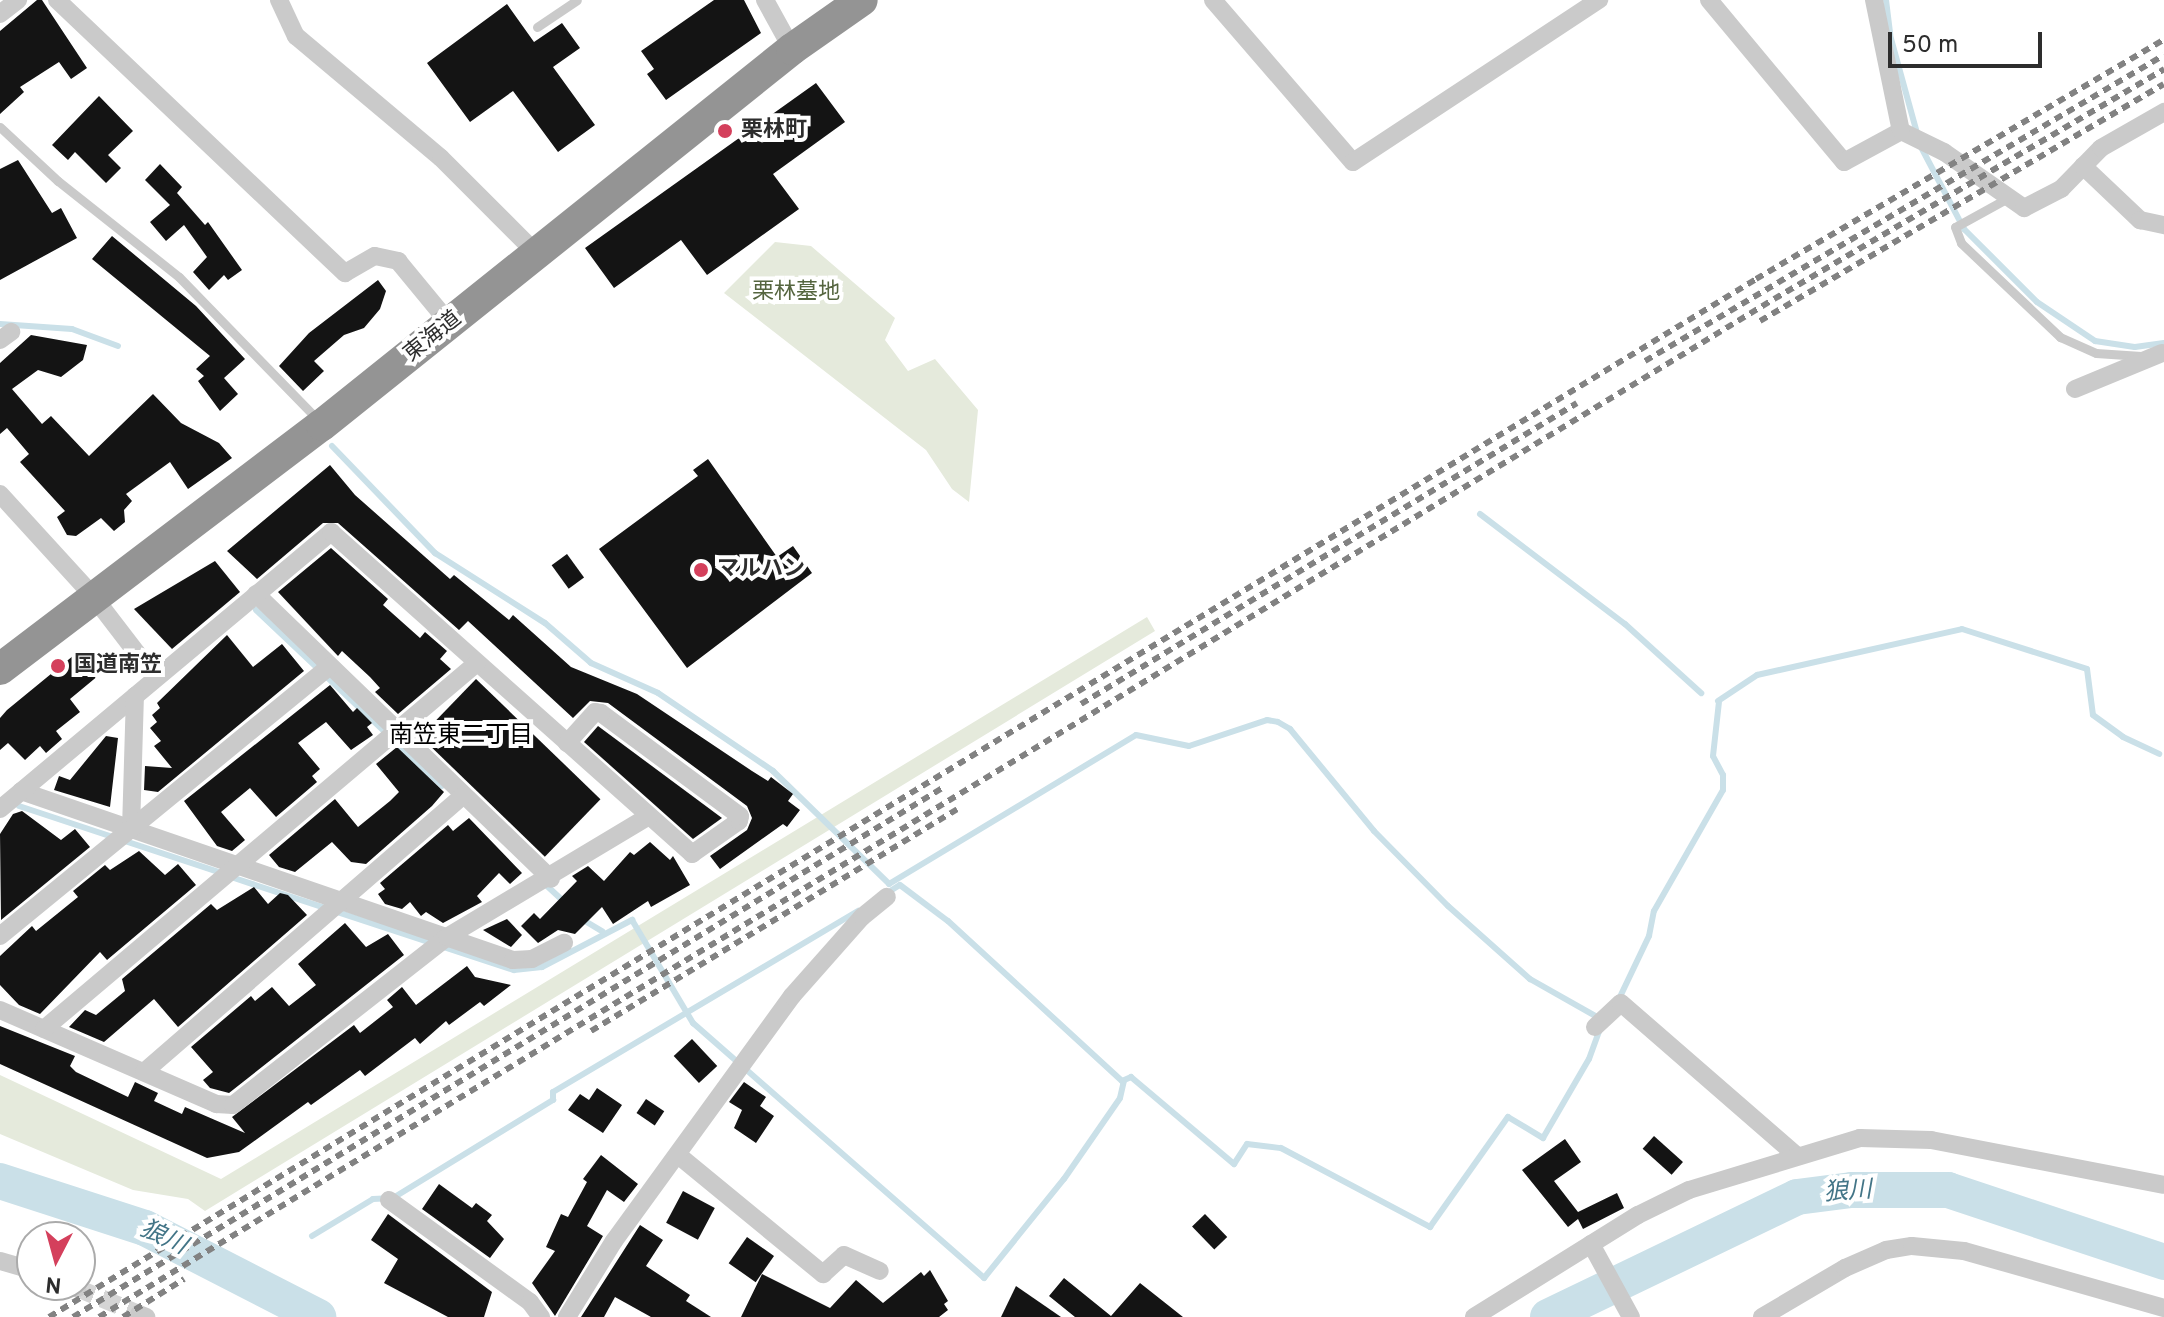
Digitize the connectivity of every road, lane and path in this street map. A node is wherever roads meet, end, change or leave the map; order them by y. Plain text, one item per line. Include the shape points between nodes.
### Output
1 (18, 0) edge
2 (57, 0) edge
3 (279, 0) edge
4 (577, 0) edge
5 (765, 0) edge
6 (862, 0) edge
7 (1599, 0) edge
8 (1709, 0) edge
9 (1874, 0) edge
10 (1223, 3) edge
11 (0, 14) edge
12 (537, 27) dead end
13 (792, 49) junction
14 (2164, 112) edge
15 (0, 127) edge
16 (1911, 135) junction
17 (2083, 166) junction
18 (2006, 199) junction
19 (2164, 225) edge
20 (536, 253) junction
21 (450, 324) junction
22 (0, 333) edge
23 (0, 340) edge
24 (2163, 353) edge
25 (2075, 389) dead end
26 (322, 425) junction
27 (0, 494) edge
28 (256, 594) junction
29 (93, 596) junction
30 (477, 663) junction
31 (330, 666) junction
32 (0, 669) edge
33 (156, 678) junction
34 (135, 696) junction
35 (397, 731) junction
36 (567, 743) junction
37 (21, 791) junction
38 (464, 795) junction
39 (0, 809) edge
40 (649, 816) junction
41 (131, 829) junction
42 (236, 865) junction
43 (551, 879) junction
44 (887, 897) dead end
45 (342, 901) junction
46 (0, 936) edge
47 (447, 937) junction
48 (564, 943) dead end
49 (0, 1010) edge
50 (1595, 1027) dead end
51 (44, 1029) junction
52 (144, 1072) junction
53 (678, 1155) junction
54 (1797, 1156) junction
55 (2164, 1185) edge
56 (389, 1200) dead end
57 (1591, 1244) junction
58 (880, 1271) dead end
59 (2164, 1308) edge
60 (541, 1317) edge
61 (567, 1317) edge
62 (1474, 1317) edge
63 (1631, 1317) edge
64 (1762, 1317) edge

1 - 11 street
2 - 21 street via 345,273 375,256 398,261
3 - 20 street via 296,36 441,158
4 - 12 lane
5 - 13 street
6 - 13 highway, 東海道
7 - 10 street via 1353,162
8 - 16 street via 1844,162
9 - 16 street
13 - 20 highway, 東海道
14 - 17 street via 2101,148
15 - 26 lane via 58,181 179,277
16 - 18 street
17 - 18 street via 2038,205 2024,208
17 - 19 street via 2140,220
18 - 24 lane via 1955,227 1961,243 2060,337 2096,353
20 - 21 highway, 東海道
21 - 26 highway, 東海道
22 - 23 street via 11,332
24 - 25 street
26 - 29 highway, 東海道
27 - 29 street
28 - 30 street via 331,532
28 - 31 street
28 - 33 street
29 - 32 highway, 東海道
29 - 33 street
30 - 35 street
30 - 36 street
31 - 35 street
31 - 41 street
33 - 34 street
34 - 37 street
34 - 41 street
35 - 38 street
35 - 42 street
36 - 40 street
36 - 40 street via 595,712 601,713 740,816 692,854
37 - 39 street
37 - 41 street
38 - 43 street
38 - 45 street
40 - 43 street
41 - 42 street
41 - 46 street
42 - 45 street
42 - 51 street
43 - 47 street
44 - 53 street via 862,917 792,996
45 - 47 street
45 - 52 street
47 - 48 street via 523,961
47 - 52 street via 233,1105 216,1104
49 - 51 street
50 - 54 street via 1621,1003
51 - 52 street
53 - 58 street via 823,1274 844,1255
53 - 61 street via 614,1241
54 - 55 street via 1893,1135 2019,1153
54 - 57 street via 1689,1190
56 - 60 street via 530,1302
57 - 62 street
57 - 63 street
59 - 64 street via 1964,1251 1912,1246 1845,1268

